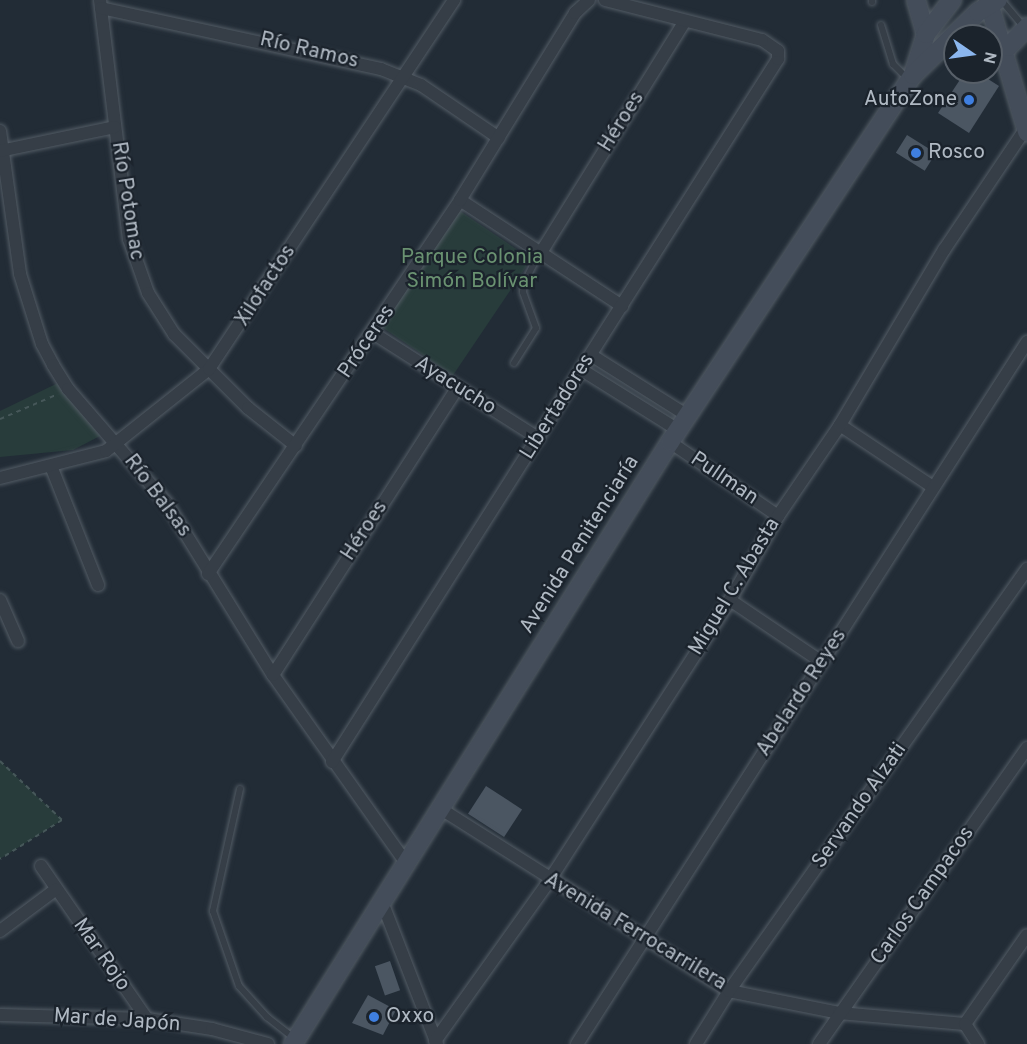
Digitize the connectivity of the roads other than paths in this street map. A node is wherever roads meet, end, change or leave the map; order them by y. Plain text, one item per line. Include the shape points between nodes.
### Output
1 (454, 0) edge
2 (589, 0) edge
3 (605, 0) edge
4 (916, 0) edge
5 (952, 0) edge
6 (994, 1) edge
7 (100, 4) edge
8 (576, 6) edge
9 (685, 21) junction
10 (970, 24) edge
11 (995, 24) edge
12 (881, 25) dead end
13 (1027, 28) edge
14 (926, 34) junction
15 (1003, 46) edge
16 (943, 49) edge
17 (1003, 67) edge
18 (404, 76) junction
19 (911, 78) junction
20 (115, 127) junction
21 (1027, 130) edge
22 (0, 131) edge
23 (499, 138) junction
24 (1, 151) edge
25 (460, 200) junction
26 (540, 254) junction
27 (622, 306) junction
28 (373, 333) junction
29 (1027, 342) edge
30 (591, 355) junction
31 (514, 363) dead end
32 (209, 369) junction
33 (582, 370) junction
34 (457, 388) junction
35 (840, 425) junction
36 (679, 430) junction
37 (538, 438) junction
38 (119, 444) junction
39 (296, 446) junction
40 (51, 466) junction
41 (0, 478) edge
42 (933, 487) junction
43 (778, 516) junction
44 (1027, 569) edge
45 (208, 574) junction
46 (98, 585) dead end
47 (0, 600) edge
48 (730, 600) junction
49 (18, 641) dead end
50 (822, 662) junction
51 (273, 675) junction
52 (1027, 748) edge
53 (332, 762) junction
54 (240, 789) dead end
55 (441, 809) junction
56 (407, 864) junction
57 (41, 866) dead end
58 (549, 881) junction
59 (55, 890) junction
60 (382, 902) junction
61 (0, 931) edge
62 (1027, 935) edge
63 (645, 939) junction
64 (729, 991) junction
65 (839, 1013) junction
66 (0, 1015) edge
67 (147, 1019) junction
68 (965, 1024) junction
69 (295, 1042) edge
70 (436, 1042) edge
71 (268, 1044) edge
72 (577, 1044) edge
73 (696, 1044) edge
74 (819, 1044) edge
75 (978, 1044) edge

1 - 18 street, Xilofactos
2 - 8 street, Próceres
3 - 9 street
4 - 14 street
5 - 14 street, Avenida Penitenciaría
6 - 10 street, Avenida Penitenciaría
6 - 11 street
6 - 13 lane
7 - 18 street, Río Ramos
7 - 20 street, Río Potomac
8 - 23 street, Próceres
9 - 26 street, Héroes
9 - 27 street, Libertadores via 762,40 778,51 774,68
12 - 19 lane via 893,64
13 - 15 street via 1013,44
14 - 19 street, Avenida Penitenciaría
16 - 19 street, Avenida Penitenciaría
17 - 21 street
18 - 23 street, Río Ramos
18 - 32 street, Xilofactos
19 - 36 street, Avenida Penitenciaría
20 - 24 street
20 - 32 street, Río Potomac via 129,239 136,264 148,293 174,334
21 - 35 street, Miguel C. Abasta via 944,250
22 - 24 street, Río Balsas
23 - 25 street, Próceres
24 - 38 street, Río Balsas via 20,274 42,344 68,389
25 - 26 street
25 - 28 street, Próceres
26 - 27 street
26 - 31 lane via 523,292 536,328
27 - 30 street, Libertadores
28 - 34 street, Ayacucho
28 - 39 street, Próceres
29 - 42 street, Abelardo Reyes
30 - 33 street, Libertadores
30 - 36 street
32 - 38 street, Xilofactos
32 - 39 street, Río Potomac via 248,408
33 - 36 street
33 - 37 street, Libertadores
34 - 37 street, Ayacucho
34 - 51 street, Héroes
35 - 42 street
35 - 43 street, Miguel C. Abasta
36 - 43 street, Pullman
36 - 55 street, Avenida Penitenciaría
37 - 53 street, Libertadores
38 - 40 street, Xilofactos via 85,459
38 - 45 street, Río Balsas via 185,528
39 - 45 street, Próceres
40 - 41 street, Xilofactos
40 - 46 street
42 - 50 street, Abelardo Reyes
43 - 48 street, Miguel C. Abasta
44 - 64 street, Servando Alzati
45 - 51 street, Río Balsas
47 - 49 street
48 - 50 street
48 - 58 street, Miguel C. Abasta
50 - 63 street, Abelardo Reyes
51 - 53 street, Río Balsas
52 - 65 street, Carlos Campacos
53 - 56 street, Río Balsas
54 - 69 lane via 213,911 239,986
55 - 56 street, Avenida Penitenciaría
55 - 58 street, Avenida Ferrocarrilera
56 - 60 street, Avenida Penitenciaría
57 - 59 street, Mar Rojo
58 - 63 street, Avenida Ferrocarrilera
58 - 70 street, Miguel C. Abasta
59 - 61 street
59 - 67 street, Mar Rojo
60 - 69 street, Avenida Penitenciaría
60 - 70 street
62 - 68 street
63 - 64 street, Avenida Ferrocarrilera
63 - 72 street, Abelardo Reyes
64 - 65 street, Avenida Ferrocarrilera
64 - 73 street, Servando Alzati
65 - 68 street, Avenida Ferrocarrilera
65 - 74 street, Carlos Campacos
66 - 67 street, Mar de Japón
67 - 71 street, Mar de Japón via 212,1029
68 - 75 street

